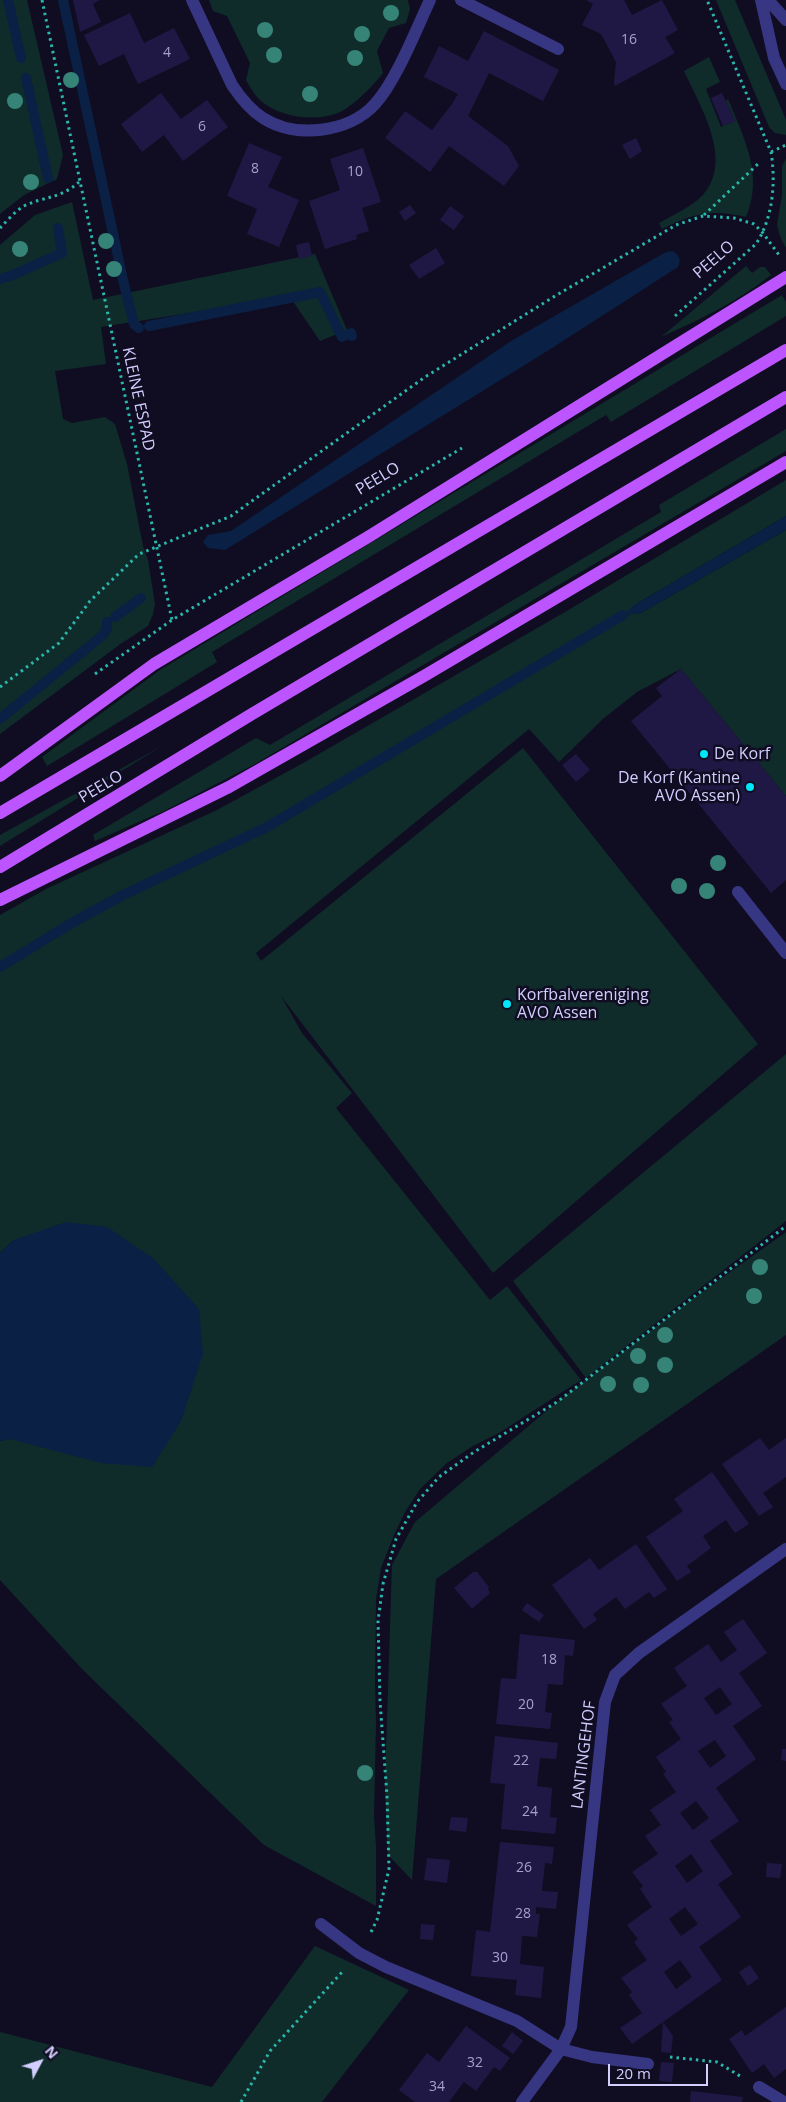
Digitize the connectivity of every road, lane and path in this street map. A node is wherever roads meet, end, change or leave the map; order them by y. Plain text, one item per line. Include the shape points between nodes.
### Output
1 (42, 0) edge
2 (192, 0) edge
3 (430, 0) edge
4 (461, 0) edge
5 (707, 0) edge
6 (761, 0) edge
7 (768, 0) edge
8 (786, 20) edge
9 (558, 49) dead end
10 (786, 84) edge
11 (786, 145) edge
12 (771, 152) junction
13 (759, 163) dead end
14 (80, 182) junction
15 (703, 216) junction
16 (0, 228) edge
17 (764, 233) junction
18 (784, 262) dead end
19 (786, 277) edge
20 (674, 317) dead end
21 (786, 350) edge
22 (786, 397) edge
23 (468, 444) dead end
24 (786, 462) edge
25 (156, 545) junction
26 (172, 620) junction
27 (91, 677) dead end
28 (0, 688) edge
29 (0, 776) edge
30 (0, 813) edge
31 (0, 867) edge
32 (738, 892) dead end
33 (0, 900) edge
34 (786, 953) edge
35 (786, 1226) edge
36 (786, 1549) edge
37 (320, 1924) dead end
38 (359, 1953) junction
39 (561, 2048) junction
40 (648, 2064) joint
41 (759, 2087) joint
42 (241, 2102) edge
43 (522, 2102) edge
44 (784, 2102) edge

1 - 14 path, KLEINE ESPAD
2 - 3 street via 232,85 246,104 263,118 296,130 327,129 343,124 375,105
4 - 9 street
5 - 12 path
6 - 10 street via 774,58
7 - 8 street
11 - 12 path
12 - 17 path via 773,190
13 - 15 path
14 - 16 path via 59,196 22,207
14 - 25 path, KLEINE ESPAD
15 - 17 path via 734,218 754,224
15 - 25 path via 676,225 425,377 231,516
17 - 18 path
17 - 20 path, PEELO via 751,250
19 - 29 main road via 368,537 154,664
21 - 30 main road, PEELO
22 - 31 main road, PEELO
23 - 26 path, PEELO
24 - 33 main road via 245,778
25 - 26 path, KLEINE ESPAD
25 - 28 path via 139,554 90,601 59,643
26 - 27 path, PEELO
32 - 34 street
35 - 38 path via 557,1402 439,1477 418,1502 396,1539 383,1584 378,1620 389,1869 377,1920
36 - 39 street, LANTINGEHOF via 639,1653 615,1675 605,1702 575,2007 571,2027
37 - 38 street
38 - 39 street via 517,2021
38 - 42 path via 270,2051
39 - 40 street via 592,2057
39 - 43 street, LANTINGEHOF
40 - 41 path via 657,2056 717,2062
41 - 44 street

